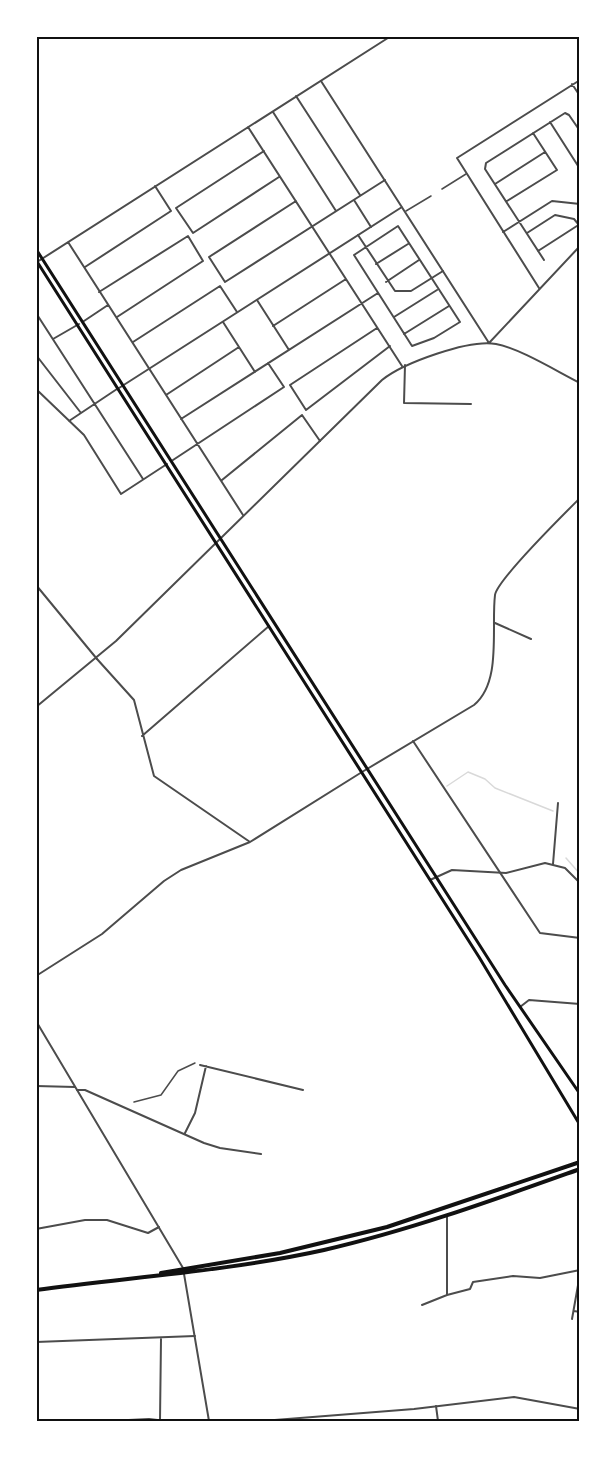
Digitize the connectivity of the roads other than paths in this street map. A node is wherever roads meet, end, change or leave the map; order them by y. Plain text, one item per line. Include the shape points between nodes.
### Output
1 (391, 36) edge
2 (580, 80) edge
3 (321, 81) junction
4 (572, 84) junction
5 (296, 96) junction
6 (580, 96) edge
7 (273, 111) junction
8 (550, 122) junction
9 (248, 127) junction
10 (580, 131) edge
11 (533, 133) junction
12 (264, 151) junction
13 (545, 152) junction
14 (580, 169) edge
15 (466, 174) junction
16 (280, 176) junction
17 (385, 180) junction
18 (495, 184) junction
19 (155, 186) junction
20 (442, 189) dead end
21 (360, 196) junction
22 (431, 196) dead end
23 (354, 200) junction
24 (296, 201) junction
25 (506, 202) junction
26 (580, 204) edge
27 (402, 207) junction
28 (336, 211) junction
29 (405, 212) junction
30 (519, 221) junction
31 (579, 224) edge
32 (312, 226) junction
33 (371, 227) junction
34 (503, 232) junction
35 (526, 233) junction
36 (358, 235) junction
37 (68, 242) junction
38 (408, 244) junction
39 (580, 246) edge
40 (365, 247) junction
41 (36, 249) edge
42 (538, 251) junction
43 (329, 253) junction
44 (43, 258) junction
45 (419, 260) junction
46 (544, 260) dead end
47 (36, 261) edge
48 (376, 264) junction
49 (84, 267) junction
50 (443, 271) junction
51 (346, 279) junction
52 (431, 279) junction
53 (386, 282) junction
54 (539, 288) junction
55 (437, 289) junction
56 (99, 292) junction
57 (378, 293) junction
58 (256, 300) junction
59 (362, 303) junction
60 (108, 305) junction
61 (448, 306) junction
62 (237, 312) junction
63 (36, 313) edge
64 (394, 317) junction
65 (116, 318) junction
66 (84, 321) junction
67 (223, 322) junction
68 (78, 324) junction
69 (273, 326) junction
70 (377, 328) junction
71 (404, 334) junction
72 (53, 339) junction
73 (132, 343) junction
74 (489, 343) junction
75 (390, 346) junction
76 (239, 347) junction
77 (289, 350) junction
78 (36, 355) edge
79 (268, 363) junction
80 (404, 365) junction
81 (149, 369) junction
82 (255, 372) junction
83 (580, 383) edge
84 (124, 385) junction
85 (118, 388) junction
86 (36, 389) edge
87 (166, 395) junction
88 (94, 404) junction
89 (471, 404) dead end
90 (81, 413) junction
91 (181, 419) junction
92 (69, 420) junction
93 (320, 441) junction
94 (198, 444) junction
95 (173, 460) junction
96 (167, 464) junction
97 (143, 479) junction
98 (221, 480) junction
99 (580, 498) edge
100 (244, 516) junction
101 (221, 537) junction
102 (216, 543) junction
103 (36, 585) edge
104 (495, 623) junction
105 (269, 626) junction
106 (531, 639) dead end
107 (97, 659) junction
108 (36, 707) edge
109 (142, 736) junction
110 (413, 741) junction
111 (368, 769) junction
112 (362, 772) junction
113 (558, 803) dead end
114 (250, 842) junction
115 (553, 864) junction
116 (500, 873) junction
117 (436, 876) junction
118 (430, 880) junction
119 (580, 883) edge
120 (580, 938) edge
121 (36, 976) edge
122 (580, 1004) edge
123 (520, 1007) junction
124 (36, 1021) edge
125 (195, 1063) dead end
126 (201, 1065) dead end
127 (206, 1066) junction
128 (36, 1086) edge
129 (76, 1088) junction
130 (303, 1090) dead end
131 (580, 1094) edge
132 (134, 1102) dead end
133 (580, 1125) edge
134 (185, 1133) junction
135 (261, 1154) dead end
136 (580, 1162) edge
137 (580, 1169) edge
138 (447, 1215) junction
139 (159, 1227) junction
140 (36, 1229) edge
141 (183, 1268) junction
142 (580, 1272) edge
143 (185, 1274) junction
144 (154, 1275) junction
145 (36, 1290) edge
146 (447, 1295) junction
147 (422, 1305) dead end
148 (574, 1311) junction
149 (580, 1312) edge
150 (572, 1319) dead end
151 (195, 1336) junction
152 (161, 1338) junction
153 (36, 1342) edge
154 (436, 1406) junction
155 (580, 1409) edge
156 (160, 1420) edge
157 (108, 1421) edge
158 (166, 1421) edge
159 (209, 1421) edge
160 (262, 1421) edge
161 (438, 1421) edge

1 - 3 street
2 - 4 street
3 - 5 street
3 - 17 street
4 - 6 street
4 - 15 street via 457,157
5 - 7 street
5 - 21 street
7 - 9 street
7 - 28 street
8 - 10 street via 565,113
8 - 11 street
8 - 14 street
9 - 12 street
9 - 19 street
11 - 13 street
11 - 18 street via 486,164
12 - 16 street
12 - 16 street via 176,208 193,233
13 - 18 street
13 - 25 street via 557,170
15 - 20 street
15 - 34 street
16 - 24 street
17 - 21 street
17 - 27 street
18 - 25 street
19 - 37 street
19 - 49 street via 171,211
21 - 23 street
22 - 29 street
23 - 28 street
23 - 33 street
24 - 32 street
24 - 32 street via 209,257 225,282
25 - 30 street
26 - 30 street via 552,201
27 - 29 street
27 - 33 street
28 - 32 street
29 - 50 street
30 - 34 street
30 - 35 street
31 - 35 street via 555,215
31 - 42 street
32 - 43 street
33 - 36 street
34 - 54 street
35 - 42 street
36 - 40 street
36 - 43 street
37 - 44 street
37 - 49 street
38 - 40 street via 398,226
38 - 45 street
38 - 48 street
39 - 54 street
40 - 48 street
40 - 57 street via 354,255
41 - 44 main road
42 - 46 street
43 - 51 street
43 - 58 street
44 - 47 street
44 - 66 main road
45 - 52 street
45 - 53 street
47 - 68 main road
48 - 53 street
49 - 56 street
50 - 52 street
50 - 74 street
51 - 59 street
51 - 69 street
52 - 53 street via 405,293 395,291
52 - 55 street
54 - 74 street
55 - 61 street
55 - 64 street
56 - 60 street
56 - 65 street via 188,236 203,261
57 - 59 street
57 - 64 street
58 - 62 street
58 - 69 street
59 - 70 street
59 - 77 street
60 - 65 street
60 - 66 street
61 - 71 street
61 - 71 street via 460,322 412,346
62 - 67 street
62 - 73 street via 220,286
63 - 72 street
64 - 71 street
65 - 73 street
66 - 84 main road
67 - 76 street
67 - 81 street
68 - 72 street
68 - 85 main road
69 - 77 street
70 - 75 street
70 - 75 street via 290,385 306,410
72 - 88 street
73 - 81 street
74 - 80 street
74 - 83 street
75 - 80 street
76 - 82 street
76 - 87 street
77 - 79 street
78 - 90 street
79 - 82 street
79 - 94 street via 284,387
80 - 89 street via 404,403
80 - 93 street via 382,380
81 - 84 street
81 - 87 street
82 - 91 street
84 - 85 street
84 - 95 main road
85 - 88 street
85 - 96 main road
86 - 92 street
87 - 91 street
88 - 90 street
88 - 97 street
90 - 92 street
91 - 94 street
92 - 97 street via 84,435 121,494
93 - 98 street via 302,414
93 - 100 street
94 - 95 street
94 - 98 street
95 - 101 main road
96 - 97 street
96 - 102 main road
98 - 100 street
99 - 104 street via 498,587
100 - 101 street
101 - 102 street
101 - 111 main road
102 - 105 main road
102 - 107 street
103 - 107 street
104 - 106 street
104 - 110 street via 486,693 474,705
105 - 109 street
105 - 112 main road
107 - 108 street
107 - 109 street via 134,700
109 - 114 street via 154,776
110 - 111 street
110 - 116 street
111 - 112 street
111 - 117 main road
112 - 114 street
112 - 118 main road
113 - 115 street
114 - 121 street via 173,875 102,934
115 - 116 street
115 - 119 street via 565,868
116 - 117 street via 460,869
116 - 120 street via 540,933
117 - 118 street
117 - 123 main road
118 - 133 main road
122 - 123 street via 529,1000
123 - 131 main road
124 - 129 street
125 - 132 street via 178,1071 161,1095
126 - 127 street
127 - 130 street
127 - 134 street via 195,1113
128 - 129 street
129 - 134 street
129 - 139 street
134 - 135 street via 220,1148
136 - 141 highway via 376,1230 280,1253
137 - 138 highway
138 - 143 highway via 325,1250
138 - 146 street
139 - 140 street via 148,1233 112,1221 85,1220
139 - 141 street
141 - 143 street
141 - 144 highway
142 - 146 street via 473,1282 471,1288
142 - 148 street
143 - 144 highway
143 - 151 street
144 - 145 highway
146 - 147 street
148 - 149 street
148 - 150 street
151 - 152 street
151 - 159 street
152 - 153 street
152 - 156 street
154 - 155 street via 523,1397
154 - 160 street
154 - 161 street
156 - 157 street
156 - 158 street

